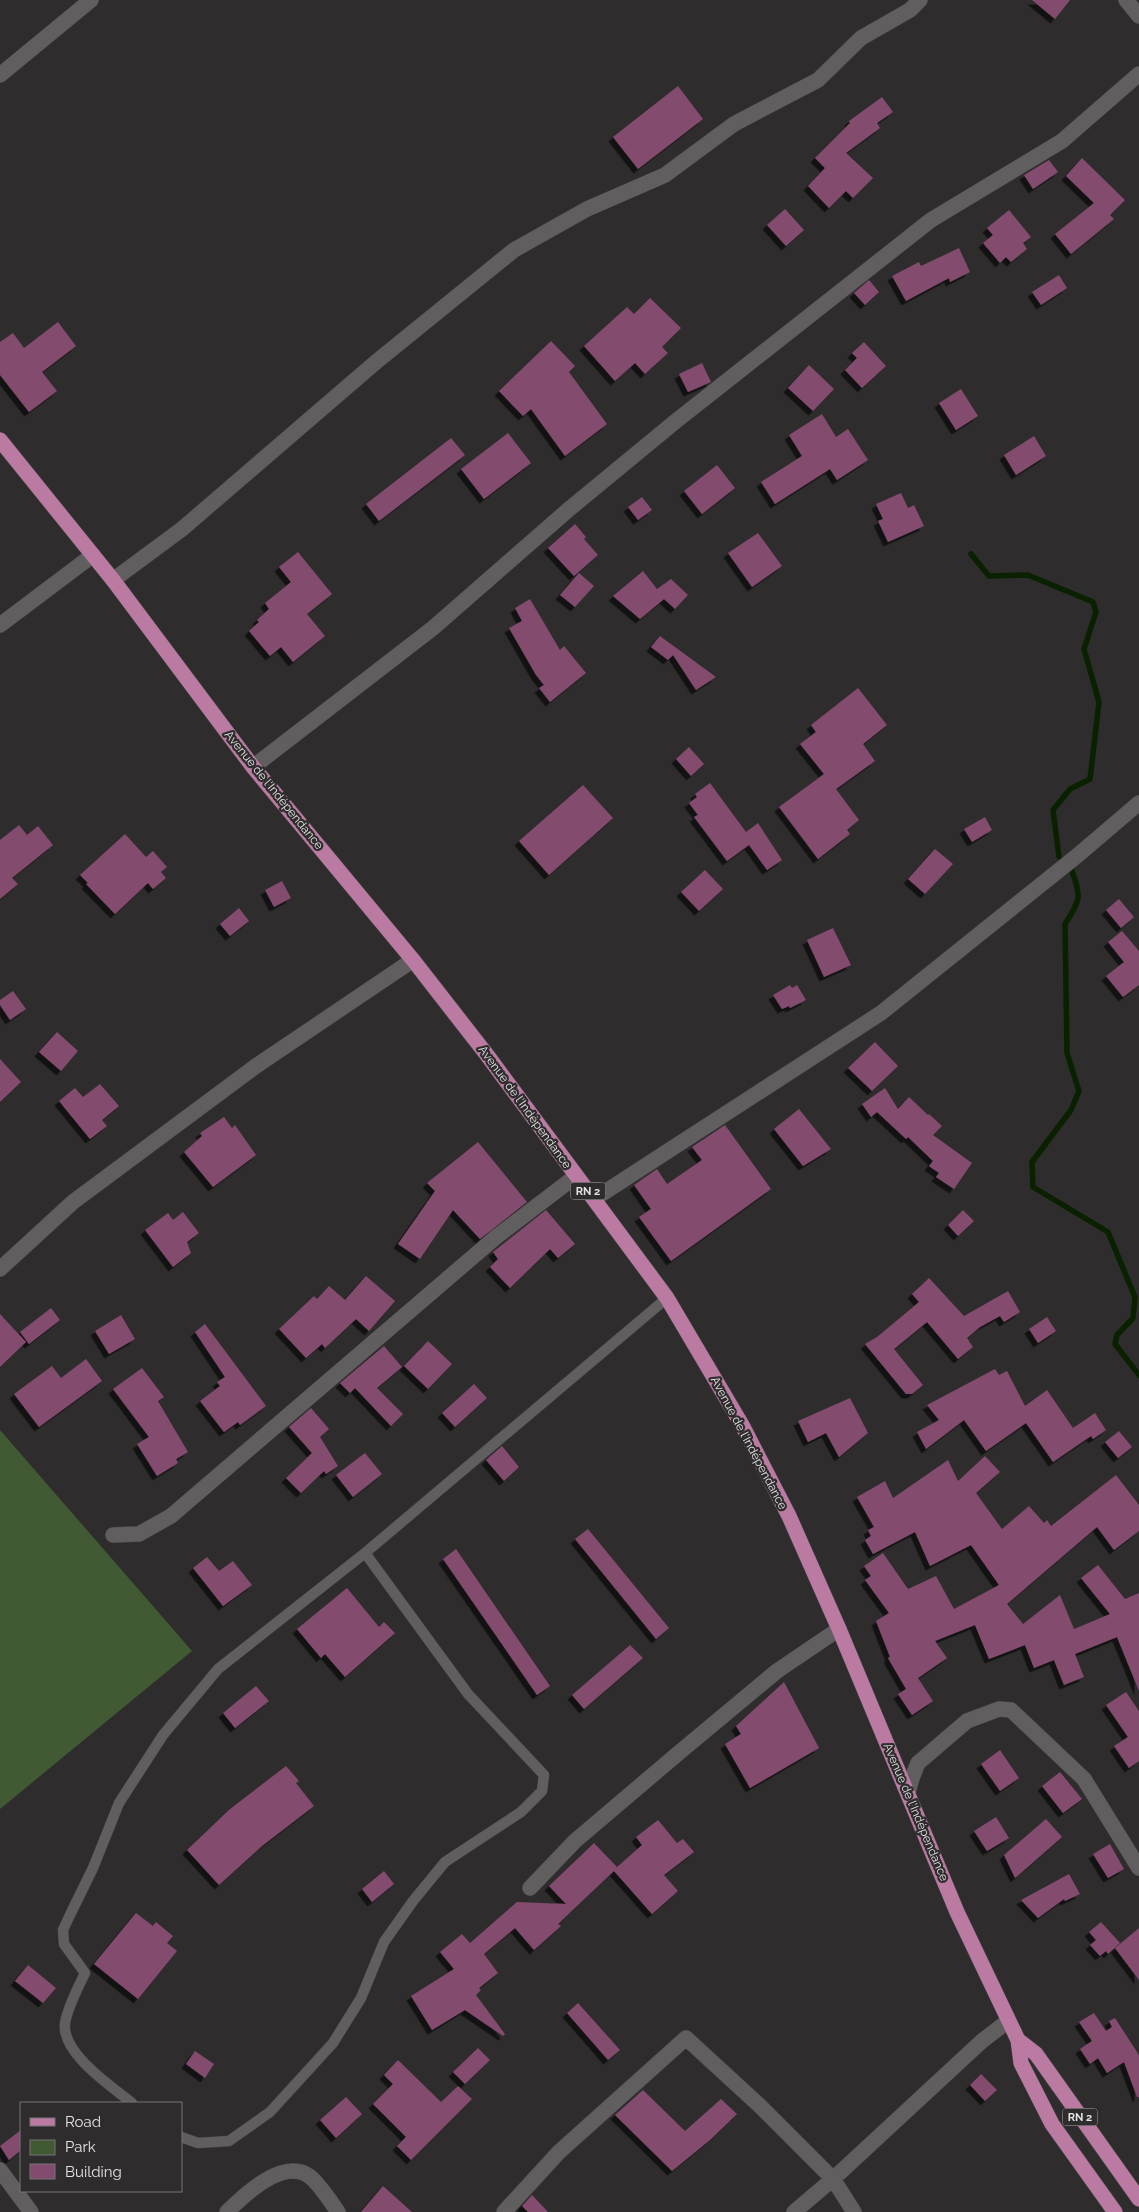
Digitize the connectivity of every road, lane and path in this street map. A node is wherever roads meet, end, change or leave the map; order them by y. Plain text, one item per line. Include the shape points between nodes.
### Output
1 (91, 0) edge
2 (920, 0) edge
3 (1126, 0) edge
4 (1139, 16) edge
5 (1139, 74) edge
6 (0, 76) edge
7 (0, 440) edge
8 (93, 555) junction
9 (113, 580) junction
10 (0, 625) edge
11 (253, 767) junction
12 (1139, 803) edge
13 (413, 960) junction
14 (576, 1176) junction
15 (594, 1199) junction
16 (0, 1270) edge
17 (667, 1298) junction
18 (113, 1535) dead end
19 (365, 1553) junction
20 (839, 1629) junction
21 (908, 1794) junction
22 (1139, 1868) edge
23 (530, 1888) dead end
24 (1008, 2020) junction
25 (1018, 2040) junction
26 (131, 2102) edge
27 (182, 2137) edge
28 (0, 2170) edge
29 (833, 2179) junction
30 (1139, 2198) edge
31 (31, 2212) edge
32 (227, 2212) edge
33 (338, 2212) edge
34 (504, 2212) edge
35 (794, 2212) edge
36 (854, 2212) edge
37 (1115, 2212) edge

1 - 6 street
2 - 9 street via 910,10 861,38 818,80 734,124 665,175 587,209 514,250 376,362 182,529
3 - 4 street
5 - 11 street via 1062,141 931,220 568,510 433,628
7 - 8 main road, Avenue de l'Indépendance / RN 2
8 - 9 main road, Avenue de l'Indépendance / RN 2
8 - 10 street
9 - 11 main road, Avenue de l'Indépendance / RN 2
11 - 13 main road, Avenue de l'Indépendance / RN 2
12 - 15 street via 881,1013
13 - 14 main road, Avenue de l'Indépendance / RN 2
13 - 16 street via 256,1066 73,1202
14 - 15 main road, Avenue de l'Indépendance / RN 2
14 - 18 street via 496,1237 171,1516 139,1534
15 - 17 main road, Avenue de l'Indépendance / RN 2
17 - 19 lane
17 - 20 main road, Avenue de l'Indépendance / RN 2 via 742,1425 789,1516
19 - 26 lane via 218,1670 163,1734 119,1803 69,1917 64,1930 64,1944 85,1973 65,2025 68,2043 86,2064
19 - 27 lane via 468,1694 544,1775 542,1792 521,1812 445,1862 384,1942 361,1998 333,2043 270,2112 229,2141 198,2143
20 - 21 main road, Avenue de l'Indépendance / RN 2
20 - 23 street via 777,1671 689,1744 575,1841
21 - 22 street via 918,1763 968,1721 999,1709 1011,1710 1084,1779
21 - 24 main road, Avenue de l'Indépendance / RN 2 via 957,1912
24 - 25 main road, Avenue de l'Indépendance / RN 2
24 - 29 street
25 - 30 main road, Avenue de l'Indépendance / RN 2 via 1036,2054
25 - 37 main road, Avenue de l'Indépendance / RN 2 via 1021,2063 1052,2124
28 - 31 street
29 - 34 street via 686,2038 558,2152
29 - 35 street
29 - 36 street
32 - 33 street via 258,2184 290,2170 309,2175

